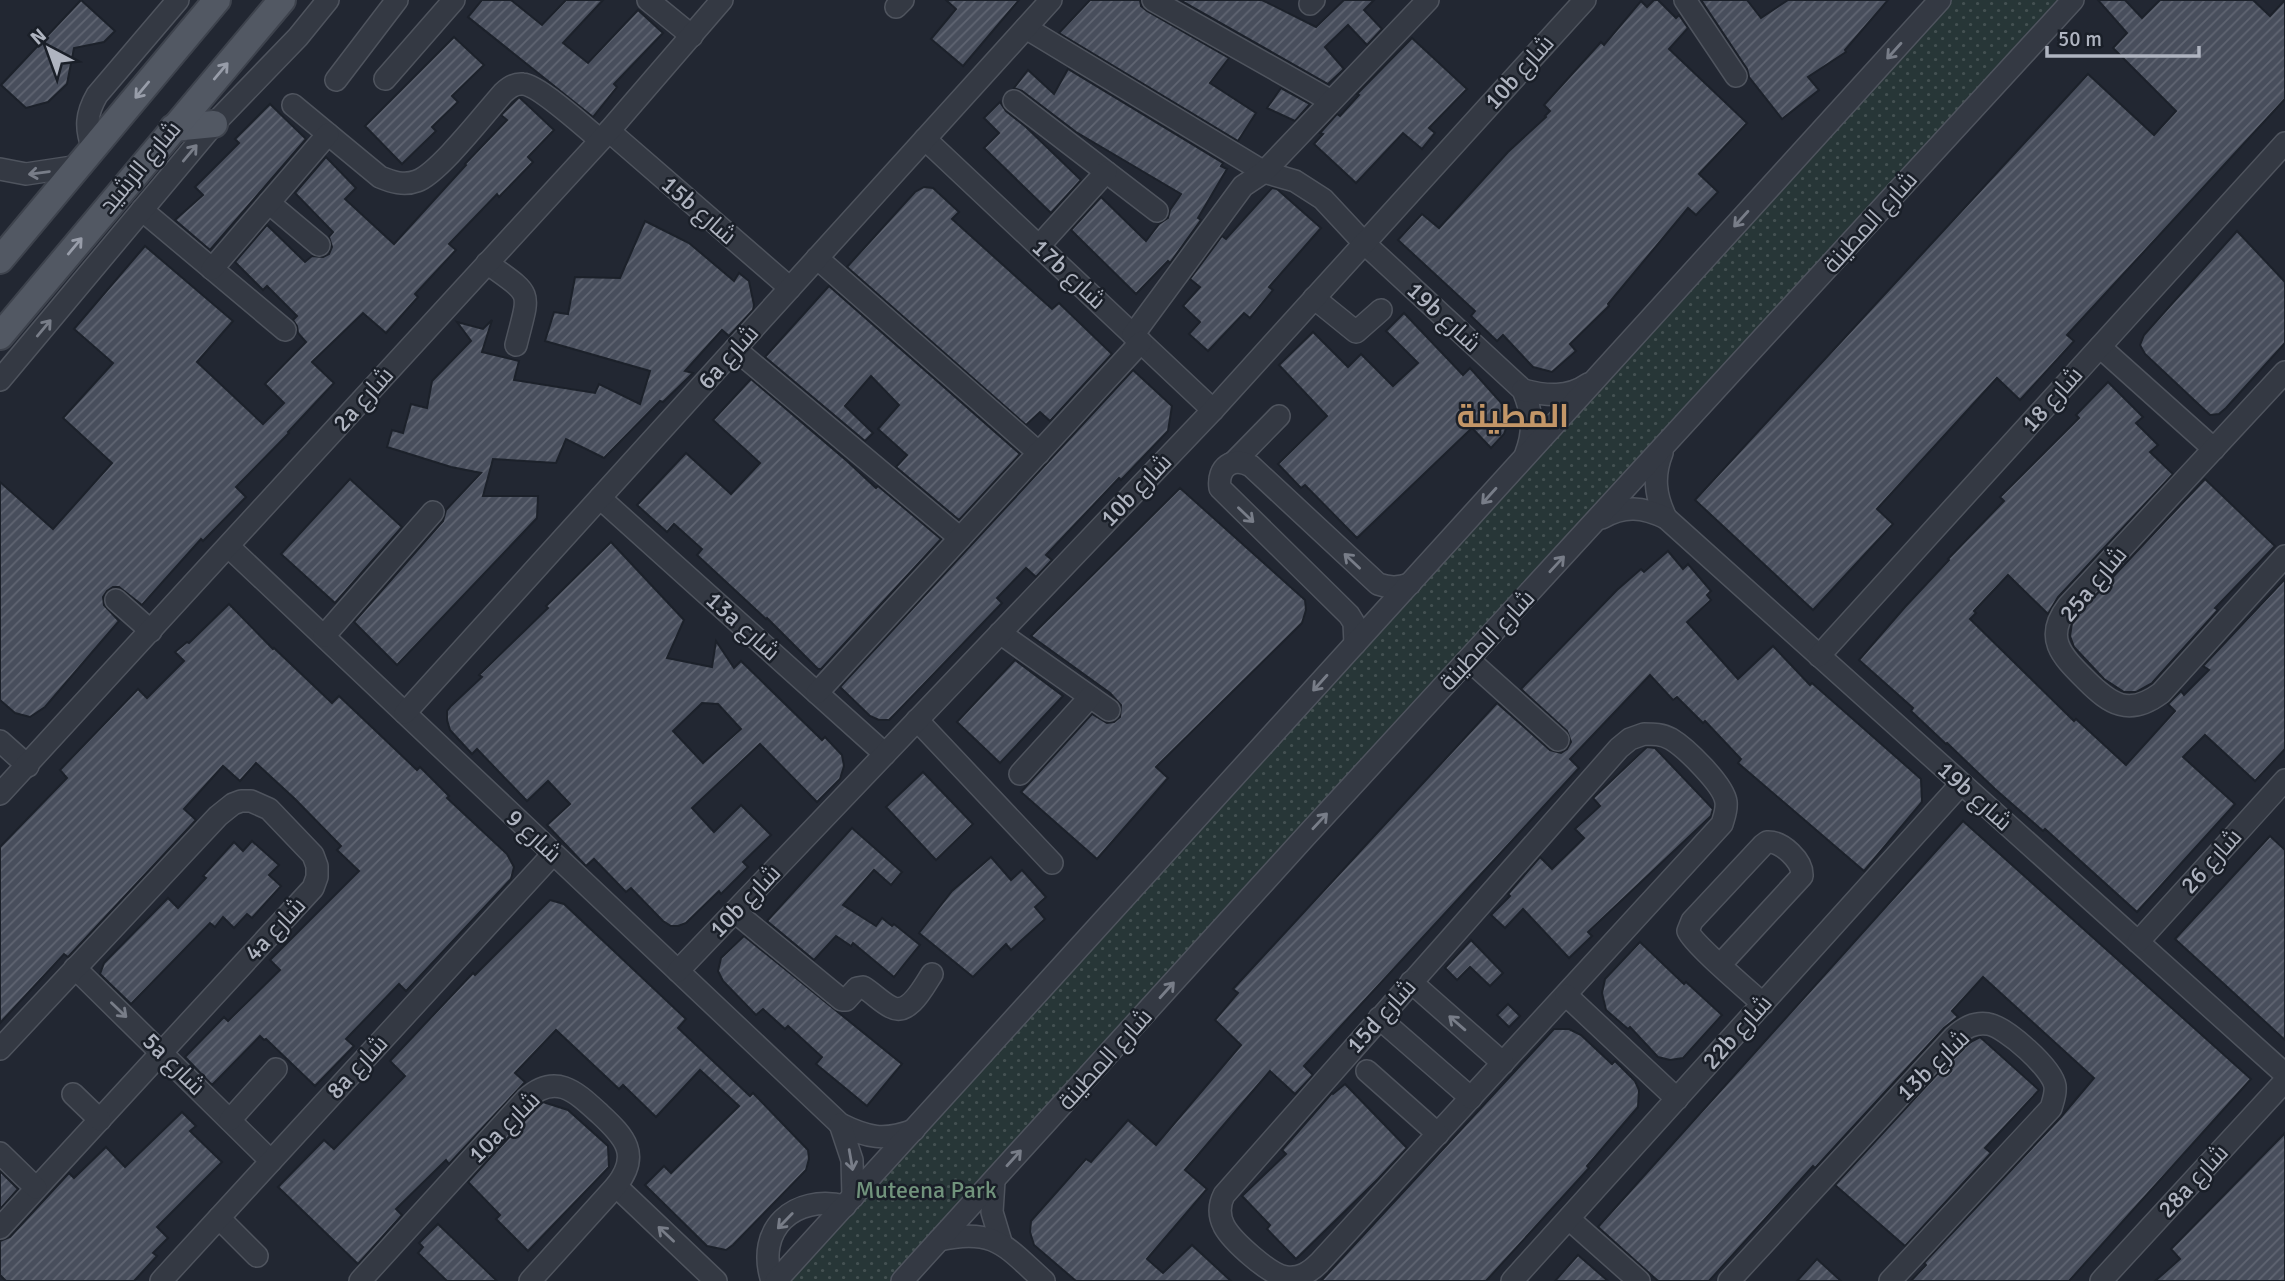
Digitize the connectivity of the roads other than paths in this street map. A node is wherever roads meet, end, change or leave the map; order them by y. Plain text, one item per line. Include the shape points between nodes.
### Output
1 (178, 0) edge
2 (217, 0) edge
3 (282, 0) edge
4 (328, 0) edge
5 (397, 0) edge
6 (454, 0) edge
7 (648, 0) edge
8 (722, 0) edge
9 (1051, 0) edge
10 (1153, 0) edge
11 (1428, 0) edge
12 (1585, 0) edge
13 (1685, 0) edge
14 (2073, 0) edge
15 (1930, 4) edge
16 (1026, 28) junction
17 (692, 36) junction
18 (1736, 76) dead end
19 (385, 79) dead end
20 (335, 80) dead end
21 (1014, 101) dead end
22 (1331, 102) junction
23 (293, 105) dead end
24 (214, 124) junction
25 (173, 128) junction
26 (328, 134) junction
27 (604, 135) junction
28 (925, 139) junction
29 (2285, 143) edge
30 (86, 157) junction
31 (0, 169) edge
32 (1106, 172) junction
33 (1264, 172) junction
34 (269, 203) junction
35 (142, 210) junction
36 (1157, 211) dead end
37 (1364, 243) junction
38 (319, 245) dead end
39 (1039, 246) junction
40 (817, 258) junction
41 (0, 260) edge
42 (487, 264) junction
43 (212, 269) junction
44 (790, 288) junction
45 (1314, 298) junction
46 (1381, 310) dead end
47 (285, 331) dead end
48 (0, 336) edge
49 (1137, 339) junction
50 (516, 345) dead end
51 (2100, 347) junction
52 (734, 349) junction
53 (2285, 372) edge
54 (1598, 377) junction
55 (0, 380) edge
56 (1523, 390) junction
57 (1213, 410) junction
58 (1279, 416) dead end
59 (1664, 448) junction
60 (2214, 449) junction
61 (1039, 453) junction
62 (1524, 458) junction
63 (1234, 462) junction
64 (600, 498) junction
65 (433, 512) dead end
66 (1666, 518) junction
67 (1598, 520) junction
68 (960, 538) junction
69 (229, 547) junction
70 (2285, 556) edge
71 (1410, 584) junction
72 (116, 600) dead end
73 (151, 631) junction
74 (1000, 633) junction
75 (324, 636) junction
76 (1355, 644) junction
77 (1819, 656) junction
78 (1469, 660) junction
79 (817, 693) junction
80 (1090, 697) junction
81 (1109, 710) dead end
82 (405, 713) junction
83 (917, 720) junction
84 (1558, 740) dead end
85 (0, 741) edge
86 (885, 754) junction
87 (27, 765) junction
88 (1020, 774) dead end
89 (2285, 779) edge
90 (1961, 784) junction
91 (0, 794) edge
92 (553, 854) junction
93 (1052, 863) dead end
94 (735, 912) junction
95 (2138, 942) junction
96 (1720, 965) junction
97 (75, 968) junction
98 (678, 971) junction
99 (932, 974) dead end
100 (1411, 982) junction
101 (1566, 995) junction
102 (1763, 1004) junction
103 (1379, 1018) junction
104 (0, 1049) edge
105 (162, 1052) junction
106 (1503, 1063) junction
107 (276, 1069) dead end
108 (1367, 1071) dead end
109 (2283, 1072) edge
110 (73, 1094) dead end
111 (1471, 1098) junction
112 (1677, 1099) junction
113 (230, 1119) junction
114 (100, 1120) junction
115 (840, 1124) junction
116 (915, 1130) junction
117 (1438, 1134) junction
118 (0, 1153) edge
119 (271, 1161) junction
120 (994, 1181) junction
121 (616, 1186) junction
122 (36, 1188) junction
123 (849, 1202) junction
124 (219, 1217) junction
125 (1569, 1219) junction
126 (0, 1228) edge
127 (939, 1240) junction
128 (1002, 1242) junction
129 (257, 1256) dead end
130 (536, 1279) edge
131 (163, 1280) edge
132 (360, 1281) edge
133 (716, 1281) edge
134 (774, 1281) edge
135 (902, 1281) edge
136 (1044, 1281) edge
137 (1512, 1281) edge
138 (1639, 1281) edge
139 (1729, 1281) edge
140 (1891, 1281) edge
141 (2101, 1281) edge

1 - 30 street via 89,107
2 -> 30 main road, شارع الرشيد
25 -> 3 main road, شارع الرشيد
4 - 24 street
5 - 20 street
6 - 19 street
7 - 17 street
8 - 17 street, 2a شارع
9 - 16 street, 6a شارع
10 - 22 street
11 - 22 street
12 - 37 street, 10b شارع
13 - 18 street
14 - 59 street, شارع المطينة
15 -> 54 street
16 - 28 street, 6a شارع
16 - 33 street, 19b شارع
17 - 27 street, 2a شارع
21 - 32 street
22 - 33 street
23 - 26 street
24 - 25 main road
35 -> 24 street
48 -> 25 main road, شارع الرشيد
26 - 27 street, 15b شارع via 380,177 403,184 415,182 435,169 508,88 523,84
26 - 34 street
27 - 42 street, 2a شارع
27 - 44 street, 15b شارع
28 - 39 street, 17b شارع
28 - 40 street, 6a شارع
29 - 51 street, شارع 18
30 -> 31 street via 26,174
30 - 41 main road, شارع الرشيد
32 - 36 street
32 - 39 street
33 - 37 street, 19b شارع via 1295,181 1323,199
33 - 49 street via 1243,186
34 - 38 street
34 - 43 street
35 - 43 street
55 -> 35 street
37 - 45 street, 10b شارع
37 - 56 street, 19b شارع
39 - 49 street, 17b شارع
40 - 44 street, 6a شارع
40 - 61 street
42 - 50 street via 526,295
42 - 69 street, 2a شارع
43 - 47 street
44 - 52 street, 6a شارع
45 - 46 street via 1356,332
45 - 57 street, 10b شارع
49 - 57 street, 17b شارع
49 - 61 street
51 - 60 street
51 - 77 street, شارع 18
52 - 64 street, 6a شارع
52 - 68 street
53 - 60 street, 25a شارع
54 - 56 street via 1562,395
54 - 62 street
56 - 62 street via 1532,424
57 - 74 street, 10b شارع
58 - 63 street
59 - 66 street via 1655,483
59 - 67 street, شارع المطينة
60 - 70 street, 25a شارع via 2061,616 2056,641 2060,653 2111,702 2137,706 2150,701
61 - 68 street
62 -> 71 street
71 -> 63 street via 1400,588 1378,584 1251,466
63 -> 76 street via 1221,471 1220,488 1349,615
64 - 79 street, 13a شارع
64 - 82 street, 6a شارع
65 - 75 street
66 - 67 street, 19b شارع via 1648,509 1631,508
66 - 77 street, 19b شارع
78 -> 67 street, شارع المطينة
68 - 79 street
69 - 73 street, 2a شارع
69 - 75 street, شارع 9
71 - 76 street
72 - 73 street
73 - 87 street, 2a شارع
74 - 80 street
74 - 83 street, 10b شارع
75 - 82 street, شارع 9
76 -> 116 street
77 - 90 street, 19b شارع
78 - 84 street
120 -> 78 street, شارع المطينة
79 - 86 street, 13a شارع
80 - 81 street
80 - 88 street
82 - 92 street, شارع 9
83 - 86 street, 10b شارع
83 - 93 street
85 - 87 street
86 - 94 street, 10b شارع
87 - 91 street, 2a شارع
89 - 95 street, شارع 26
90 - 95 street, 19b شارع
90 - 102 street, 22b شارع
92 - 98 street, شارع 9
92 - 119 street, 8a شارع
94 - 98 street, 10b شارع
94 - 99 street via 842,1000 863,987 894,1009 903,1009
95 - 109 street, 19b شارع
96 - 96 street via 1690,935 1689,925 1763,845 1777,843 1799,863 1802,876
96 - 102 street
97 - 104 street, 4a شارع
97 -> 105 street, 5a شارع
97 - 105 street, 4a شارع via 225,809 251,801 269,809 313,855 317,877 313,888
98 - 115 street, شارع 9
100 - 101 street, 15d شارع via 1619,748 1637,736 1658,734 1717,781 1726,813 1722,824
100 - 103 street, 15d شارع
106 -> 100 street
101 - 106 street, 15d شارع
101 - 112 street
102 - 112 street, 22b شارع
103 - 111 street
103 - 117 street, 15d شارع via 1224,1195 1220,1215 1224,1227 1277,1275 1300,1277 1319,1263
105 - 113 street, 5a شارع
105 - 114 street, 4a شارع
106 - 111 street, 15d شارع
107 - 113 street
108 - 117 street
109 - 141 street, 28a شارع
110 - 114 street
111 - 117 street, 15d شارع
112 - 125 street, 22b شارع
113 - 119 street, 5a شارع
114 - 122 street, 4a شارع
115 - 116 street, شارع 9 via 877,1138
115 -> 123 street, شارع 9 via 852,1160
116 - 123 street
118 - 122 street
119 - 124 street, 8a شارع
120 - 127 street, شارع المطينة
120 - 128 street via 992,1212
121 - 130 street, 10a شارع
121 - 132 street, 10a شارع via 624,1176 628,1151 616,1128 569,1088 535,1091
133 -> 121 street
122 - 126 street, 4a شارع
123 - 134 street
123 -> 134 street via 812,1203 783,1220 768,1251
124 - 129 street
124 - 131 street, 8a شارع
125 - 137 street, 22b شارع
125 - 138 street
127 - 128 street via 971,1236
127 - 135 street, شارع المطينة
128 - 136 street
139 - 140 street, 13b شارع via 1954,1037 1964,1028 1989,1024 2046,1068 2055,1087 2051,1108

